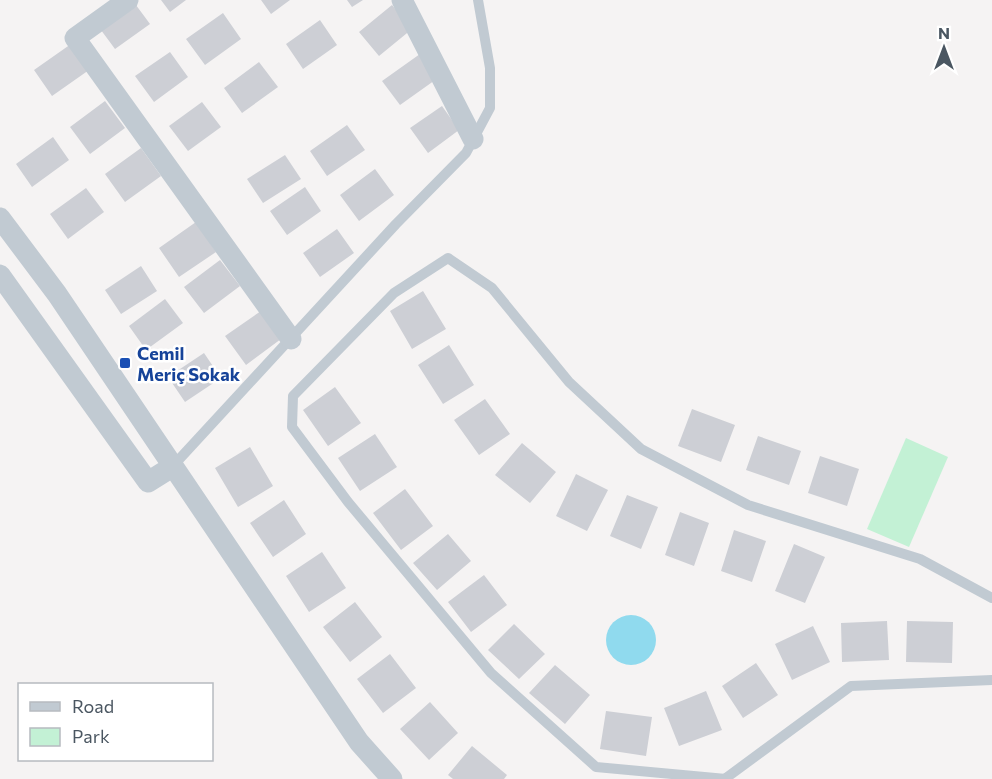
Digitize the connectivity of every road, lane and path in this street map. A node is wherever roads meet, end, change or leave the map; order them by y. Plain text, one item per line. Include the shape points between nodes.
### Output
1 (128, 0) edge
2 (402, 0) edge
3 (478, 0) edge
4 (474, 139) junction
5 (0, 218) edge
6 (0, 275) edge
7 (291, 339) junction
8 (172, 467) junction
9 (992, 598) edge
10 (992, 680) edge
11 (726, 778) edge
12 (392, 779) edge

1 - 7 street via 75,38
2 - 4 street
3 - 4 lane via 490,68 490,108
4 - 7 lane via 466,153
5 - 8 street via 57,294
6 - 8 street via 148,482
7 - 8 lane
8 - 12 street via 359,742
9 - 11 lane via 920,560 748,505 641,449 569,382 492,288 448,258 394,293 293,396 292,427 348,502 491,673 596,767
10 - 11 lane via 851,686

